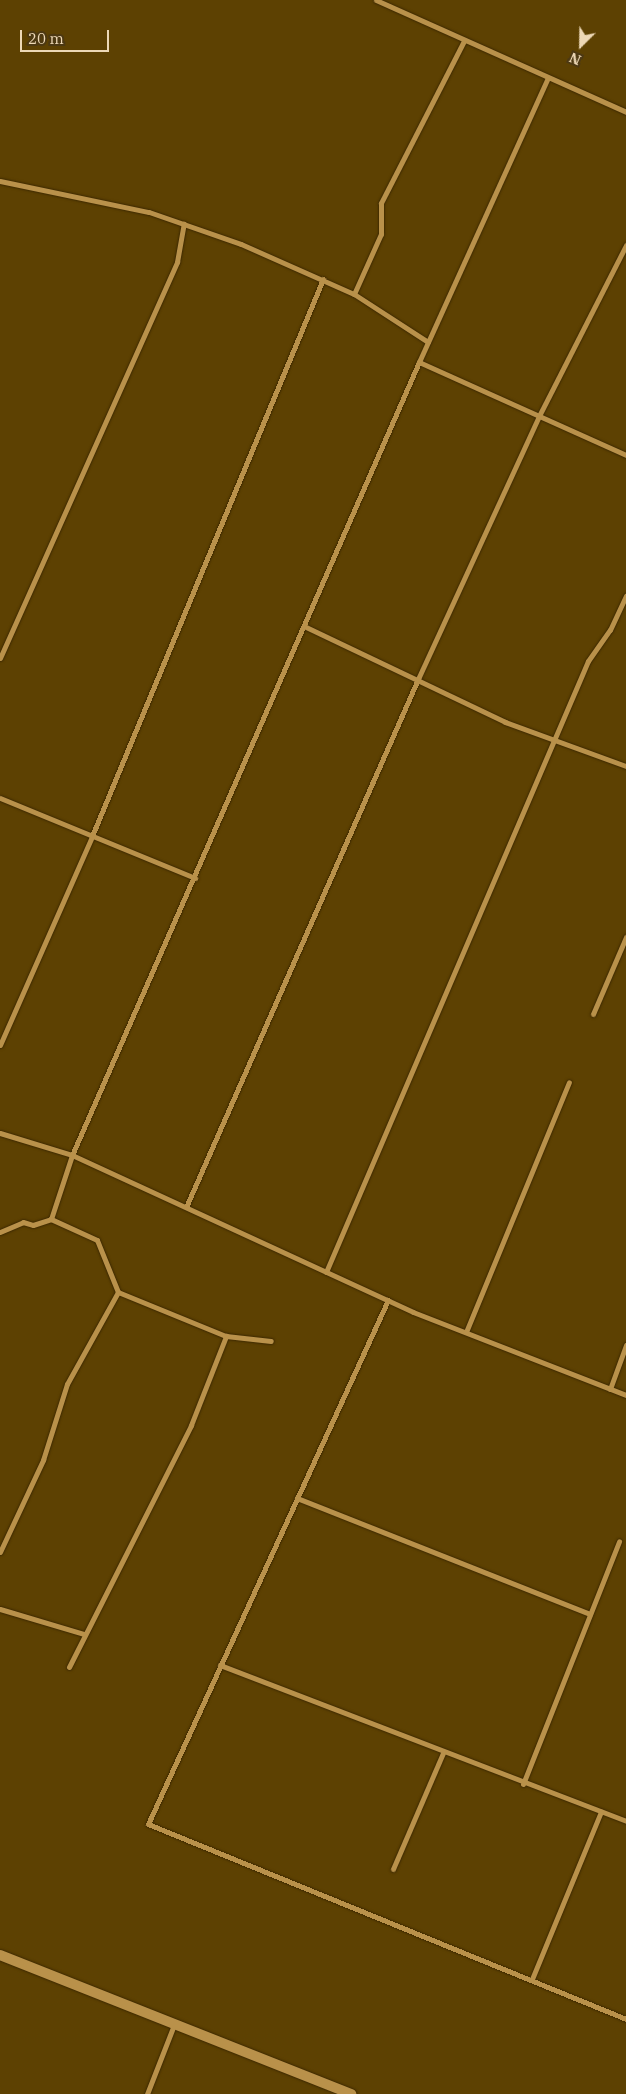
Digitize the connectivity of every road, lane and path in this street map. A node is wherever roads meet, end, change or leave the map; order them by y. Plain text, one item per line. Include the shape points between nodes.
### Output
1 (376, 0) edge
2 (464, 41) junction
3 (548, 78) junction
4 (626, 112) edge
5 (0, 181) edge
6 (184, 224) junction
7 (626, 245) edge
8 (323, 279) junction
9 (354, 294) junction
10 (428, 342) junction
11 (419, 362) junction
12 (539, 416) junction
13 (626, 455) edge
14 (626, 595) edge
15 (304, 626) junction
16 (0, 658) edge
17 (418, 679) junction
18 (555, 738) junction
19 (626, 766) edge
20 (0, 798) edge
21 (92, 836) junction
22 (195, 878) junction
23 (626, 938) edge
24 (594, 1014) dead end
25 (0, 1046) edge
26 (569, 1082) dead end
27 (0, 1133) edge
28 (72, 1155) junction
29 (186, 1207) junction
30 (51, 1219) junction
31 (0, 1232) edge
32 (326, 1272) junction
33 (118, 1292) junction
34 (388, 1300) junction
35 (466, 1332) junction
36 (226, 1336) junction
37 (271, 1341) dead end
38 (626, 1345) edge
39 (610, 1389) junction
40 (626, 1395) edge
41 (297, 1498) junction
42 (619, 1541) dead end
43 (0, 1552) edge
44 (0, 1609) edge
45 (590, 1614) junction
46 (84, 1634) junction
47 (220, 1665) junction
48 (69, 1667) dead end
49 (443, 1753) junction
50 (523, 1784) junction
51 (601, 1812) junction
52 (626, 1821) edge
53 (393, 1869) dead end
54 (0, 1955) edge
55 (532, 1979) junction
56 (626, 2019) edge
57 (175, 2022) junction
58 (147, 2094) edge
59 (351, 2094) edge

1 - 2 street
2 - 3 street
2 - 9 street via 381,203 381,234
3 - 4 street
3 - 10 street
5 - 6 street via 150,212
6 - 8 street
6 - 16 street via 177,262
7 - 12 street
8 - 9 street
8 - 21 street
9 - 10 street
10 - 11 street
11 - 12 street
11 - 15 street
12 - 13 street
12 - 17 street
14 - 18 street via 610,630 588,661
15 - 17 street
15 - 22 street
17 - 18 street via 505,722
17 - 29 street
18 - 19 street
18 - 32 street
20 - 21 street
21 - 22 street
21 - 25 street
22 - 28 street
23 - 24 street
26 - 35 street
27 - 28 street
28 - 29 street
28 - 30 street
29 - 32 street
30 - 31 street via 34,1224 23,1222
30 - 33 street via 97,1240
32 - 34 street
33 - 36 street
33 - 43 street via 67,1384 43,1460
34 - 35 street
34 - 41 street
35 - 39 street
36 - 37 street
36 - 46 street via 191,1425
38 - 39 street
39 - 40 street
41 - 45 street
41 - 47 street
42 - 45 street
44 - 46 street
45 - 50 street
46 - 48 street
47 - 49 street
47 - 55 street via 148,1824
49 - 50 street
49 - 53 street
50 - 51 street
51 - 52 street
51 - 55 street
54 - 57 main road
55 - 56 street
57 - 58 street
57 - 59 main road

